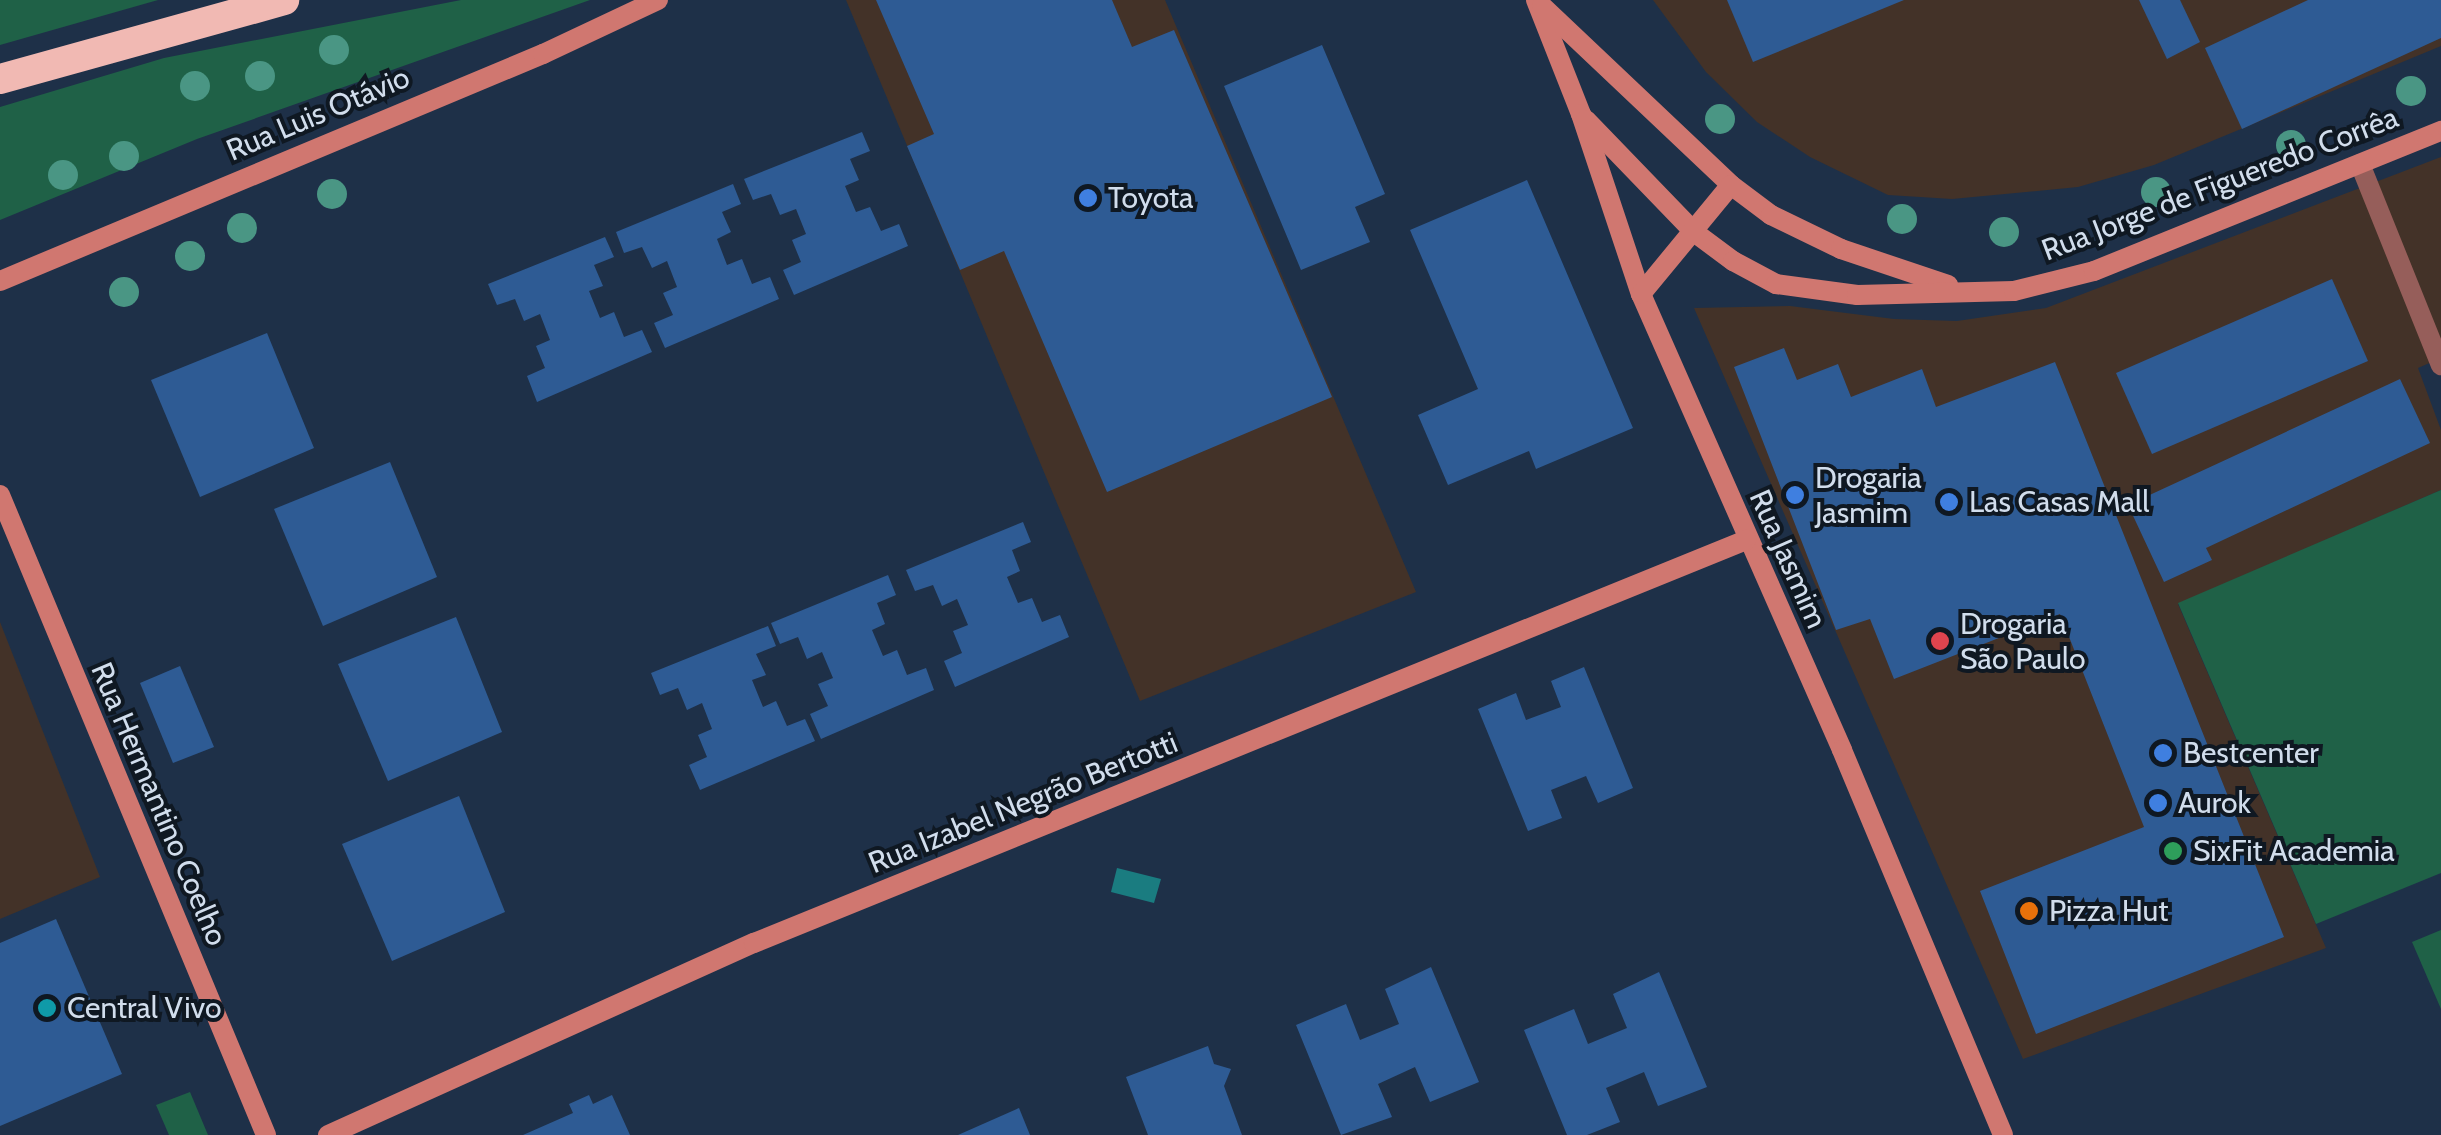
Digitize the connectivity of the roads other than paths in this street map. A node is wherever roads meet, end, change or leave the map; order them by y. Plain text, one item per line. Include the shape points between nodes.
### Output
1 (284, 0) edge
2 (658, 0) edge
3 (1536, 1) edge
4 (0, 79) edge
5 (1580, 114) junction
6 (2441, 132) edge
7 (2360, 164) junction
8 (1731, 184) junction
9 (1694, 232) junction
10 (0, 281) edge
11 (1959, 289) junction
12 (1641, 294) junction
13 (2441, 365) edge
14 (0, 495) edge
15 (1746, 540) junction
16 (266, 1135) edge
17 (328, 1135) edge
18 (2002, 1135) edge

1 - 4 highway
2 - 10 main road, Rua Luis Otávio
3 - 5 main road, Rua Jasmim
3 - 8 main road, Rua Jorge de Figueredo Corrêa
5 - 9 main road, Rua Jorge de Figueredo Corrêa
5 - 12 main road, Rua Jasmim
6 - 7 main road, Rua Jorge de Figueredo Corrêa
7 - 11 main road, Rua Jorge de Figueredo Corrêa via 2094,271 2014,290
7 - 13 street
8 - 9 main road
8 - 11 main road, Rua Jorge de Figueredo Corrêa via 1771,214 1841,248
9 - 11 main road, Rua Jorge de Figueredo Corrêa via 1776,284 1808,292
9 - 12 main road
12 - 15 main road, Rua Jasmim
14 - 16 main road, Rua Hermantino Coelho
15 - 17 main road, Rua Izabel Negrão Bertotti via 781,932
15 - 18 main road, Rua Jasmim via 1842,750

